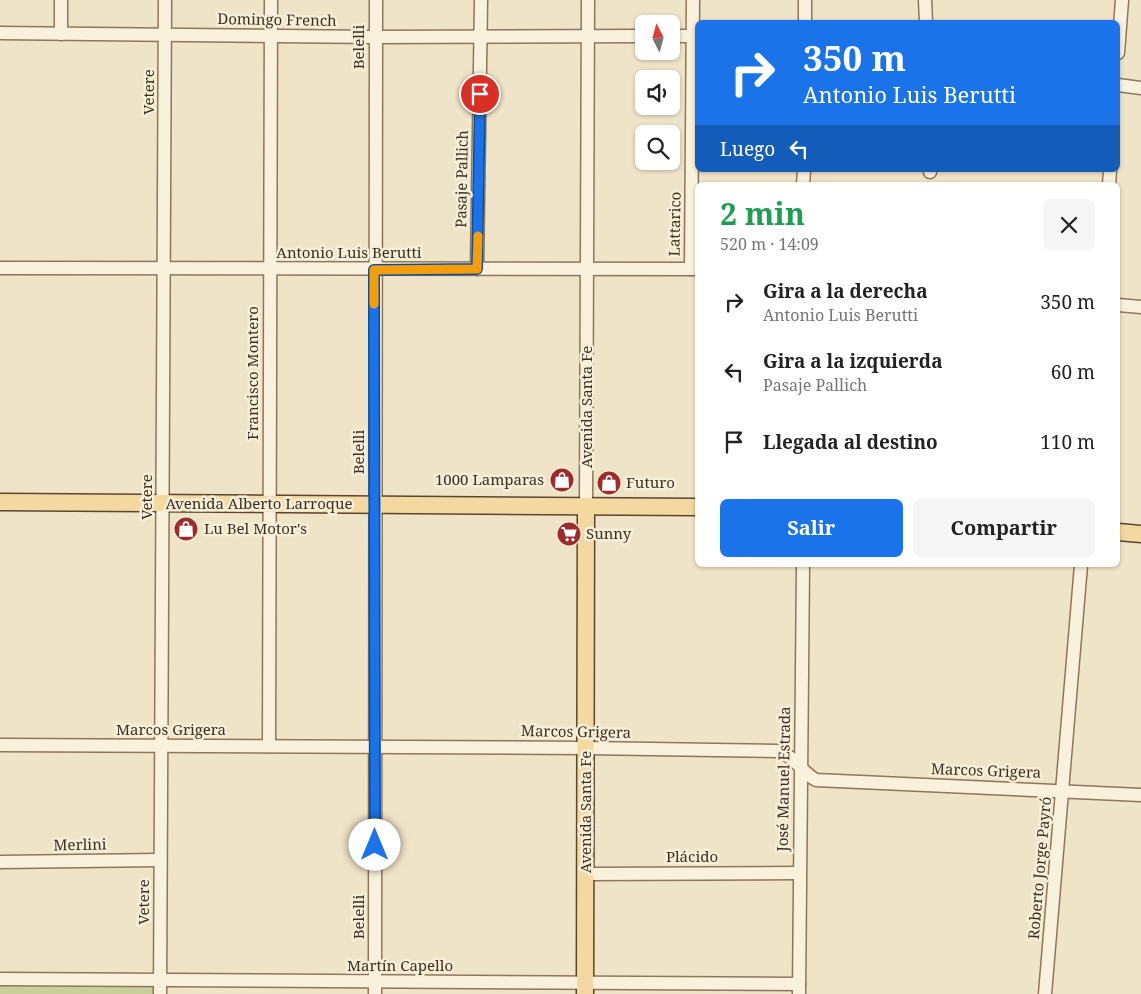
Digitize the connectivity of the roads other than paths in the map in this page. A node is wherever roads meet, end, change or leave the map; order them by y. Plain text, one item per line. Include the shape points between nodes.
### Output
1 (61, 0) edge
2 (165, 0) edge
3 (272, 0) edge
4 (376, 0) edge
5 (481, 0) edge
6 (588, 0) edge
7 (693, 0) edge
8 (805, 0) edge
9 (925, 0) edge
10 (1122, 0) edge
11 (805, 20) edge
12 (926, 20) edge
13 (1120, 26) edge
14 (0, 33) edge
15 (61, 34) junction
16 (165, 35) junction
17 (271, 36) junction
18 (481, 36) junction
19 (588, 36) junction
20 (635, 36) edge
21 (680, 36) edge
22 (695, 36) edge
23 (376, 37) junction
24 (1120, 85) edge
25 (1141, 88) edge
26 (0, 268) edge
27 (164, 269) junction
28 (270, 269) junction
29 (477, 269) junction
30 (588, 269) junction
31 (694, 269) edge
32 (374, 270) junction
33 (1120, 305) edge
34 (1141, 307) edge
35 (0, 502) edge
36 (163, 503) junction
37 (270, 504) junction
38 (375, 505) junction
39 (586, 506) junction
40 (695, 507) edge
41 (1120, 532) edge
42 (1141, 534) edge
43 (803, 567) edge
44 (1082, 567) edge
45 (0, 745) edge
46 (161, 746) junction
47 (269, 746) junction
48 (375, 747) junction
49 (586, 748) junction
50 (800, 767) junction
51 (1064, 790) junction
52 (1141, 795) edge
53 (160, 860) junction
54 (0, 862) edge
55 (800, 873) junction
56 (585, 874) junction
57 (0, 979) edge
58 (160, 980) junction
59 (375, 988) edge
60 (585, 989) edge
61 (799, 989) edge
62 (160, 994) edge
63 (1045, 994) edge

1 - 15 street
2 - 16 street, Vetere
3 - 17 street, Francisco Montero
4 - 23 street, Belelli
5 - 18 street, Pasaje Pallich
6 - 19 street, Avenida Santa Fe
7 - 22 street, Lattarico
8 - 11 street
9 - 12 street
10 - 13 street
14 - 15 street, Domingo French
15 - 16 street, Domingo French
16 - 17 street, Domingo French
16 - 27 street, Vetere
17 - 23 street, Domingo French
17 - 28 street, Francisco Montero
18 - 19 street, Domingo French
18 - 23 street, Domingo French
18 - 29 street, Pasaje Pallich
19 - 20 street, Domingo French
19 - 30 street, Avenida Santa Fe
21 - 22 street
22 - 31 street, Lattarico
23 - 32 street, Belelli
24 - 25 street
26 - 27 street, Antonio Luis Berutti
27 - 28 street, Antonio Luis Berutti
27 - 36 street, Vetere
28 - 32 street, Antonio Luis Berutti
28 - 37 street, Francisco Montero
29 - 30 street, Antonio Luis Berutti
29 - 32 street, Antonio Luis Berutti
30 - 31 street, Antonio Luis Berutti
30 - 39 street, Avenida Santa Fe
32 - 38 street, Belelli
33 - 34 street
35 - 36 main road, Avenida Alberto Larroque
36 - 37 main road, Avenida Alberto Larroque
36 - 46 street, Vetere
37 - 38 main road, Avenida Alberto Larroque
37 - 47 street, Francisco Montero
38 - 39 main road, Avenida Alberto Larroque
38 - 48 street, Belelli
39 - 40 main road, Avenida Alberto Larroque
39 - 49 main road, Avenida Santa Fe
41 - 42 main road
43 - 50 street, José Manuel Estrada
44 - 51 street, Roberto Jorge Payró
45 - 46 street, Marcos Grigera
46 - 47 street, Marcos Grigera
46 - 53 street, Vetere
47 - 48 street, Marcos Grigera
48 - 49 street, Marcos Grigera
48 - 59 street, Belelli
49 - 50 street, Marcos Grigera via 778,751 791,756
49 - 56 main road, Avenida Santa Fe
50 - 51 street, Marcos Grigera via 816,780
50 - 55 street, José Manuel Estrada
51 - 52 street, Marcos Grigera
51 - 63 street, Roberto Jorge Payró
53 - 54 street, Merlini
53 - 58 street, Vetere
55 - 56 street, Plácido
55 - 61 street, José Manuel Estrada
56 - 60 main road, Avenida Santa Fe
57 - 58 street, Martín Capello
58 - 59 street, Martín Capello
58 - 62 street, Vetere
59 - 60 street, Martín Capello
60 - 61 street, Martín Capello

